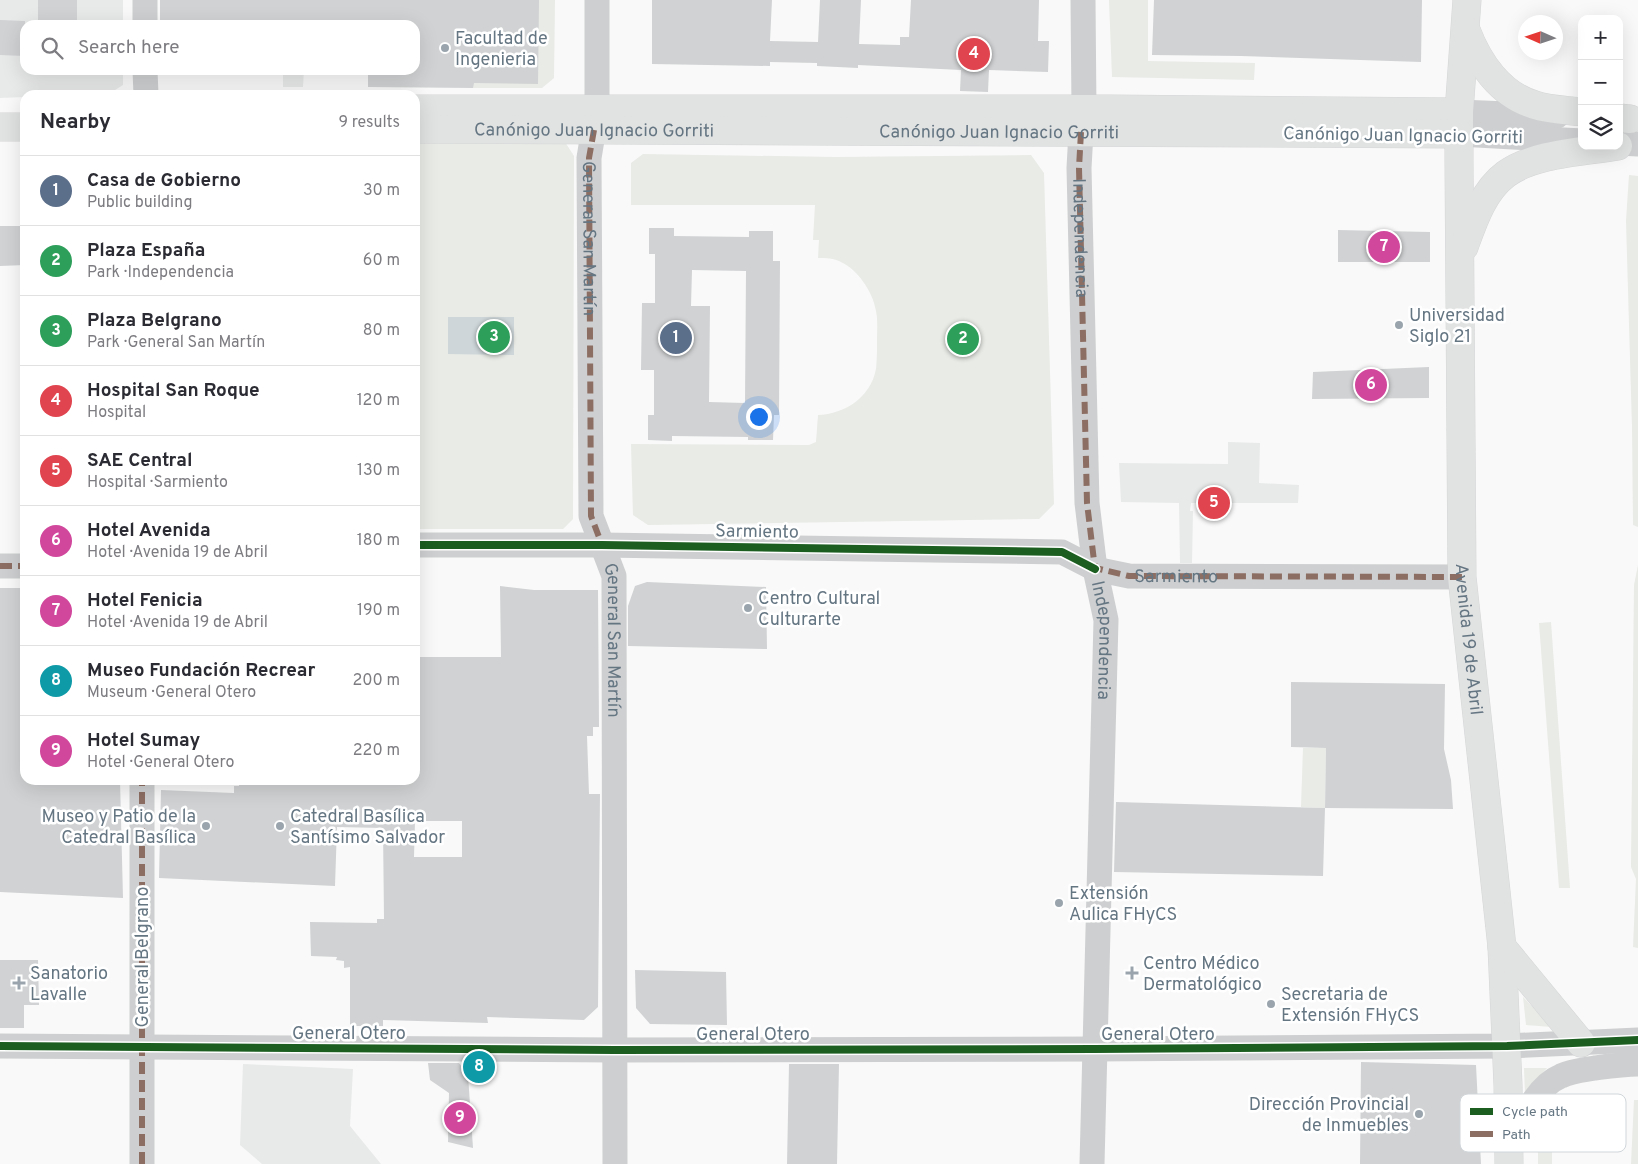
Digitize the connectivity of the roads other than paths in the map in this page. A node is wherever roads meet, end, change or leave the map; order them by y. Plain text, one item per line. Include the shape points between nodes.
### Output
1 (145, 0) edge
2 (597, 0) edge
3 (1083, 0) edge
4 (1467, 0) edge
5 (145, 20) edge
6 (1465, 28) junction
7 (145, 75) edge
8 (146, 90) edge
9 (0, 108) edge
10 (20, 108) edge
11 (420, 108) edge
12 (1578, 111) edge
13 (1578, 117) edge
14 (596, 119) junction
15 (1082, 121) junction
16 (1459, 123) junction
17 (0, 127) edge
18 (20, 127) edge
19 (420, 129) edge
20 (1626, 133) edge
21 (1578, 140) edge
22 (1458, 263) junction
23 (420, 544) edge
24 (602, 544) junction
25 (0, 566) edge
26 (20, 566) edge
27 (1095, 569) junction
28 (1462, 577) junction
29 (142, 785) edge
30 (1502, 946) junction
31 (1581, 1043) junction
32 (0, 1046) edge
33 (142, 1046) junction
34 (1507, 1046) junction
35 (1094, 1049) junction
36 (615, 1050) junction
37 (1632, 1052) edge
38 (1508, 1094) edge
39 (1539, 1094) edge
40 (142, 1164) edge
41 (615, 1164) edge
42 (1092, 1164) edge

1 - 5 street
2 - 14 street, General San Martín
3 - 15 street, Independencia
4 - 6 main road, Avenida 19 de Abril
6 - 12 main road via 1480,60 1504,89 1534,105
6 - 16 main road, Avenida 19 de Abril
7 - 8 street
9 - 10 main road
11 - 14 main road, Canónigo Juan Ignacio Gorriti
13 - 16 street, Canónigo Juan Ignacio Gorriti
14 - 15 main road, Canónigo Juan Ignacio Gorriti
14 - 19 main road, Canónigo Juan Ignacio Gorriti
14 - 24 street, General San Martín via 589,158 591,516
15 - 16 main road, Canónigo Juan Ignacio Gorriti
15 - 27 street, Independencia via 1079,168 1087,503
16 - 21 street, Canónigo Juan Ignacio Gorriti
16 - 22 main road, Avenida 19 de Abril
17 - 18 main road
20 - 22 main road via 1522,166 1505,175 1490,191 1476,215
22 - 28 main road, Avenida 19 de Abril
23 - 24 street, Sarmiento
24 - 27 street, Sarmiento via 1062,552
24 - 36 street, General San Martín via 614,576
25 - 26 street
27 - 28 street, Sarmiento via 1129,576
27 - 35 street, Independencia via 1106,620
28 - 30 main road, Avenida 19 de Abril
29 - 33 street, General Belgrano
30 - 31 main road
30 - 34 main road, Avenida 19 de Abril
31 - 34 street, General Otero
31 - 37 street, General Otero
32 - 33 street, General Otero
33 - 36 street, General Otero
33 - 40 street, General Belgrano
34 - 35 street, General Otero
34 - 38 main road, Avenida 19 de Abril
35 - 36 street, General Otero
35 - 42 street, Independencia
36 - 41 street, General San Martín
37 - 39 street via 1560,1076

